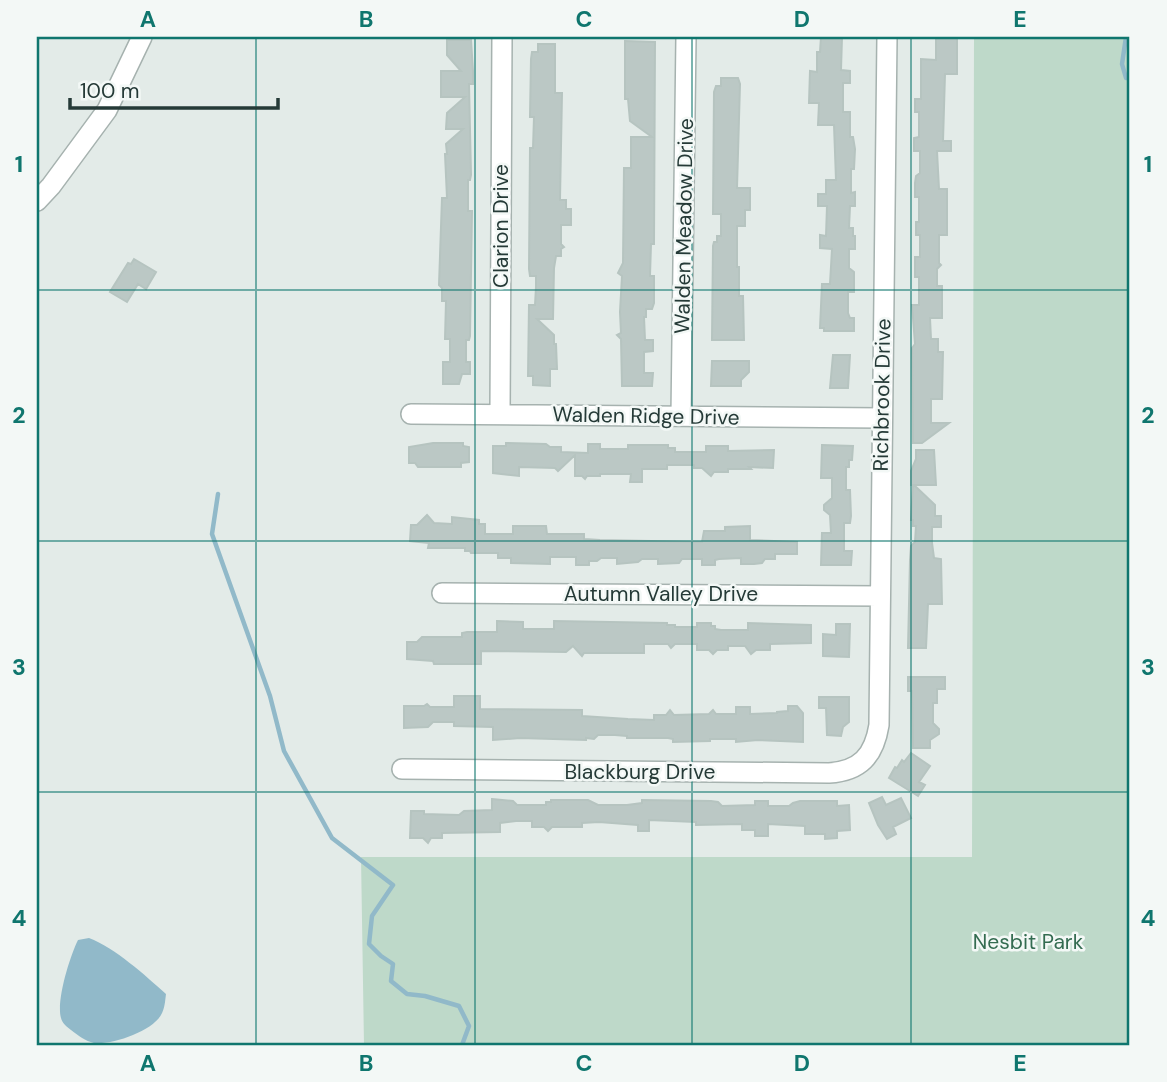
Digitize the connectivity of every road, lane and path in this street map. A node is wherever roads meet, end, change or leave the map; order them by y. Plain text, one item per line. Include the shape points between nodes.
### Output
1 (142, 37) edge
2 (502, 37) edge
3 (686, 37) edge
4 (887, 37) edge
5 (37, 201) edge
6 (411, 414) dead end
7 (500, 414) junction
8 (681, 416) junction
9 (882, 418) junction
10 (442, 593) dead end
11 (880, 596) junction
12 (871, 751) joint
13 (402, 769) dead end

1 - 5 street via 107,110
2 - 7 street, Clarion Drive
3 - 8 street, Walden Meadow Drive
4 - 9 street, Richbrook Drive
6 - 7 street, Walden Ridge Drive
7 - 8 street, Walden Ridge Drive
8 - 9 street, Walden Ridge Drive
9 - 11 street, Richbrook Drive
10 - 11 street, Autumn Valley Drive
11 - 12 street, Richbrook Drive via 879,725
12 - 13 street, Blackburg Drive via 850,769 829,773

